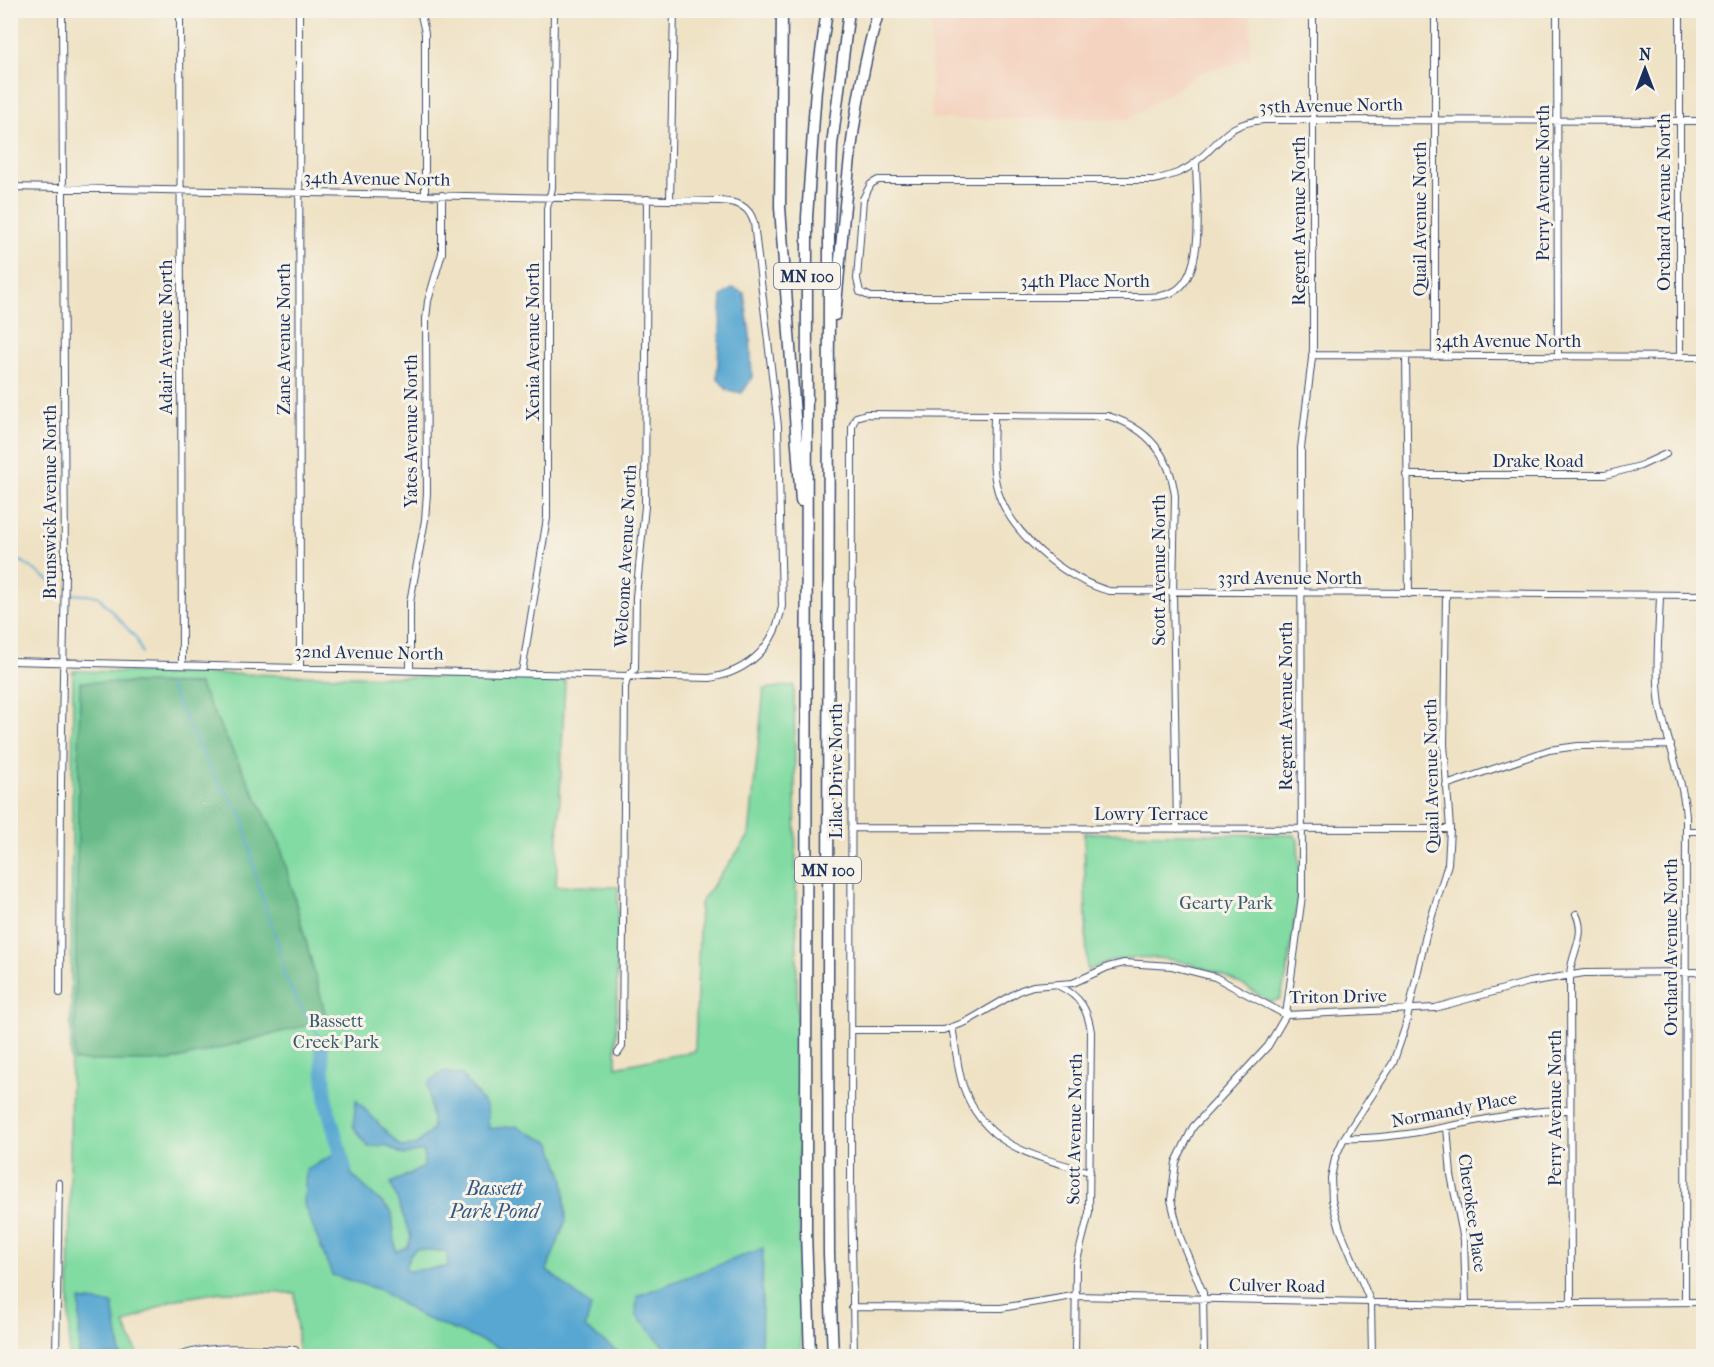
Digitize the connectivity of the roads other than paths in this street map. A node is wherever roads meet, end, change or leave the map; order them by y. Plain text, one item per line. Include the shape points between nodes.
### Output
1 (62, 10) edge
2 (180, 10) edge
3 (299, 10) edge
4 (420, 10) edge
5 (554, 10) edge
6 (674, 10) edge
7 (782, 10) edge
8 (827, 10) edge
9 (849, 10) edge
10 (879, 10) edge
11 (1313, 10) edge
12 (1435, 10) edge
13 (1557, 10) edge
14 (1680, 10) edge
15 (1435, 119) junction
16 (1314, 120) junction
17 (1557, 120) junction
18 (1679, 121) junction
19 (1704, 121) edge
20 (1196, 162) junction
21 (10, 187) edge
22 (63, 189) junction
23 (180, 191) junction
24 (299, 193) junction
25 (425, 194) junction
26 (442, 195) junction
27 (550, 197) junction
28 (647, 199) junction
29 (670, 200) junction
30 (860, 292) joint
31 (1312, 355) junction
32 (1407, 356) junction
33 (1435, 356) junction
34 (1558, 356) junction
35 (1680, 356) junction
36 (1704, 357) edge
37 (829, 384) junction
38 (994, 415) junction
39 (856, 417) joint
40 (1666, 454) dead end
41 (1406, 475) junction
42 (806, 543) junction
43 (1173, 593) junction
44 (1300, 594) junction
45 (1409, 594) junction
46 (1446, 594) junction
47 (1660, 595) junction
48 (1704, 595) edge
49 (10, 661) edge
50 (63, 662) junction
51 (182, 664) junction
52 (300, 666) junction
53 (410, 669) junction
54 (522, 672) junction
55 (628, 675) junction
56 (727, 675) joint
57 (1671, 745) junction
58 (1446, 785) junction
59 (851, 828) junction
60 (1450, 829) junction
61 (1177, 830) junction
62 (1302, 830) junction
63 (1686, 831) junction
64 (1704, 831) edge
65 (1576, 914) dead end
66 (1686, 971) junction
67 (1704, 972) edge
68 (1570, 975) junction
69 (1058, 985) junction
70 (60, 993) dead end
71 (1409, 1011) junction
72 (1286, 1015) junction
73 (952, 1027) junction
74 (852, 1030) junction
75 (618, 1053) dead end
76 (1570, 1110) junction
77 (1447, 1127) junction
78 (1344, 1138) junction
79 (1090, 1172) junction
80 (58, 1183) dead end
81 (1076, 1297) junction
82 (1203, 1300) junction
83 (1685, 1302) junction
84 (1704, 1302) edge
85 (1371, 1303) junction
86 (1466, 1304) junction
87 (1571, 1304) junction
88 (852, 1307) junction
89 (295, 1353) edge
90 (56, 1356) edge
91 (178, 1356) edge
92 (810, 1356) edge
93 (832, 1356) edge
94 (854, 1356) edge
95 (1075, 1356) edge
96 (1204, 1356) edge
97 (1372, 1356) edge

1 - 22 street, Brunswick Avenue North
2 - 23 street, Adair Avenue North
3 - 24 street, Zane Avenue North
4 - 25 street via 424,33
5 - 27 street, Xenia Avenue North
6 - 29 street
7 - 42 highway via 780,207
8 - 42 highway, MN 100 via 816,89 807,217
9 - 37 highway, MN 100 via 832,145
10 - 37 highway via 856,109
11 - 16 street, Regent Avenue North
12 - 15 street, Quail Avenue North
13 - 17 street, Perry Avenue North
14 - 18 street, Orchard Avenue North
15 - 16 street, 35th Avenue North
15 - 17 street, 35th Avenue North
15 - 33 street, Quail Avenue North
16 - 20 street, 35th Avenue North via 1239,124
16 - 31 street, Regent Avenue North
17 - 18 street, 35th Avenue North
17 - 34 street, Perry Avenue North
18 - 19 street, 35th Avenue North
18 - 35 street, Orchard Avenue North
20 - 30 street, 35th Avenue North via 1170,176 1146,181 885,179 871,184 863,199 857,279
20 - 30 street, 34th Place North via 1193,269 1178,289 1168,294 871,297
21 - 22 street, 34th Avenue North
22 - 23 street, 34th Avenue North
22 - 50 street, Brunswick Avenue North
23 - 24 street, 34th Avenue North
23 - 51 street, Adair Avenue North
24 - 25 street, 34th Avenue North
24 - 52 street, Zane Avenue North
25 - 26 street, 34th Avenue North
26 - 27 street, 34th Avenue North
26 - 53 street, Yates Avenue North via 442,253 427,310 427,494 410,602
27 - 28 street, 34th Avenue North
27 - 54 street, Xenia Avenue North via 547,518
28 - 29 street, 34th Avenue North
28 - 55 street, Welcome Avenue North via 645,506 636,597 635,669
29 - 56 street, 34th Avenue North via 720,201 749,210 754,223 775,385 782,606 775,632 759,656
31 - 32 street, 34th Avenue North
31 - 44 street, Regent Avenue North via 1301,448
32 - 33 street, 34th Avenue North
32 - 41 street
33 - 34 street, 34th Avenue North
34 - 35 street, 34th Avenue North
35 - 36 street, 34th Avenue North
37 - 93 highway, MN 100
38 - 39 street, Scott Avenue North
38 - 43 street, 33rd Avenue North via 994,472 999,493 1017,524 1040,551 1089,586 1129,593
38 - 43 street, Scott Avenue North via 1108,417 1124,421 1150,439 1161,451 1173,480
39 - 59 street, Lilac Drive North via 852,437
40 - 41 street, Drake Road via 1605,475
41 - 45 street
42 - 92 highway, MN 100 via 806,1231
43 - 44 street, 33rd Avenue North
43 - 61 street, Scott Avenue North
44 - 45 street, 33rd Avenue North
44 - 62 street, Regent Avenue North
45 - 46 street, 33rd Avenue North
46 - 47 street, 33rd Avenue North
46 - 58 street, Quail Avenue North
47 - 48 street, 33rd Avenue North
47 - 57 street, Orchard Avenue North via 1658,686
49 - 50 street, 32nd Avenue North
50 - 51 street, 32nd Avenue North
50 - 70 street, Brunswick Avenue North
51 - 52 street, 32nd Avenue North
52 - 53 street, 32nd Avenue North
53 - 54 street, 32nd Avenue North
54 - 55 street, 32nd Avenue North
55 - 56 street, 32nd Avenue North
55 - 75 street, Welcome Avenue North via 622,1047
57 - 58 street via 1549,750
57 - 63 street, Orchard Avenue North via 1684,795
58 - 60 street, Quail Avenue North
59 - 61 street, Lowry Terrace
59 - 74 street, Lilac Drive North
60 - 62 street, Lowry Terrace
60 - 71 street, Quail Avenue North via 1448,864 1426,935
61 - 62 street, Lowry Terrace
62 - 72 street, Regent Avenue North via 1302,896
63 - 64 street
63 - 66 street, Orchard Avenue North
65 - 68 street, Perry Avenue North via 1581,933 1570,963
66 - 67 street, Triton Drive
66 - 68 street, Triton Drive
66 - 83 street, Orchard Avenue North
68 - 71 street, Triton Drive
68 - 76 street, Perry Avenue North
69 - 72 street, Triton Drive via 1073,983 1108,967 1154,963 1215,977
69 - 73 street, Triton Drive via 1020,990
69 - 79 street, Scott Avenue North via 1079,999 1089,1020
71 - 72 street, Triton Drive
71 - 78 street, Quail Avenue North via 1393,1063
72 - 82 street, Regent Avenue North via 1268,1046 1193,1127 1176,1162 1171,1200 1174,1219
73 - 74 street, Triton Drive
73 - 79 street via 963,1085 986,1126 1024,1153
74 - 88 street, Lilac Drive North
76 - 77 street, Normandy Place via 1519,1112
76 - 87 street, Perry Avenue North
77 - 78 street, Normandy Place via 1377,1139
77 - 86 street, Cherokee Place via 1452,1183 1464,1240
78 - 85 street, Quail Avenue North via 1333,1167 1332,1200
79 - 81 street, Scott Avenue North via 1089,1213 1076,1264
80 - 90 street
81 - 82 street, Culver Road
81 - 88 street, Culver Road via 1001,1308
81 - 95 street, Scott Avenue North
82 - 85 street, Culver Road
82 - 96 street, Regent Avenue North
83 - 84 street, Culver Road
83 - 87 street, Culver Road
85 - 86 street, Culver Road
85 - 97 street, Quail Avenue North
86 - 87 street, Culver Road
88 - 94 street, Lilac Drive North
89 - 91 street via 204,1349

